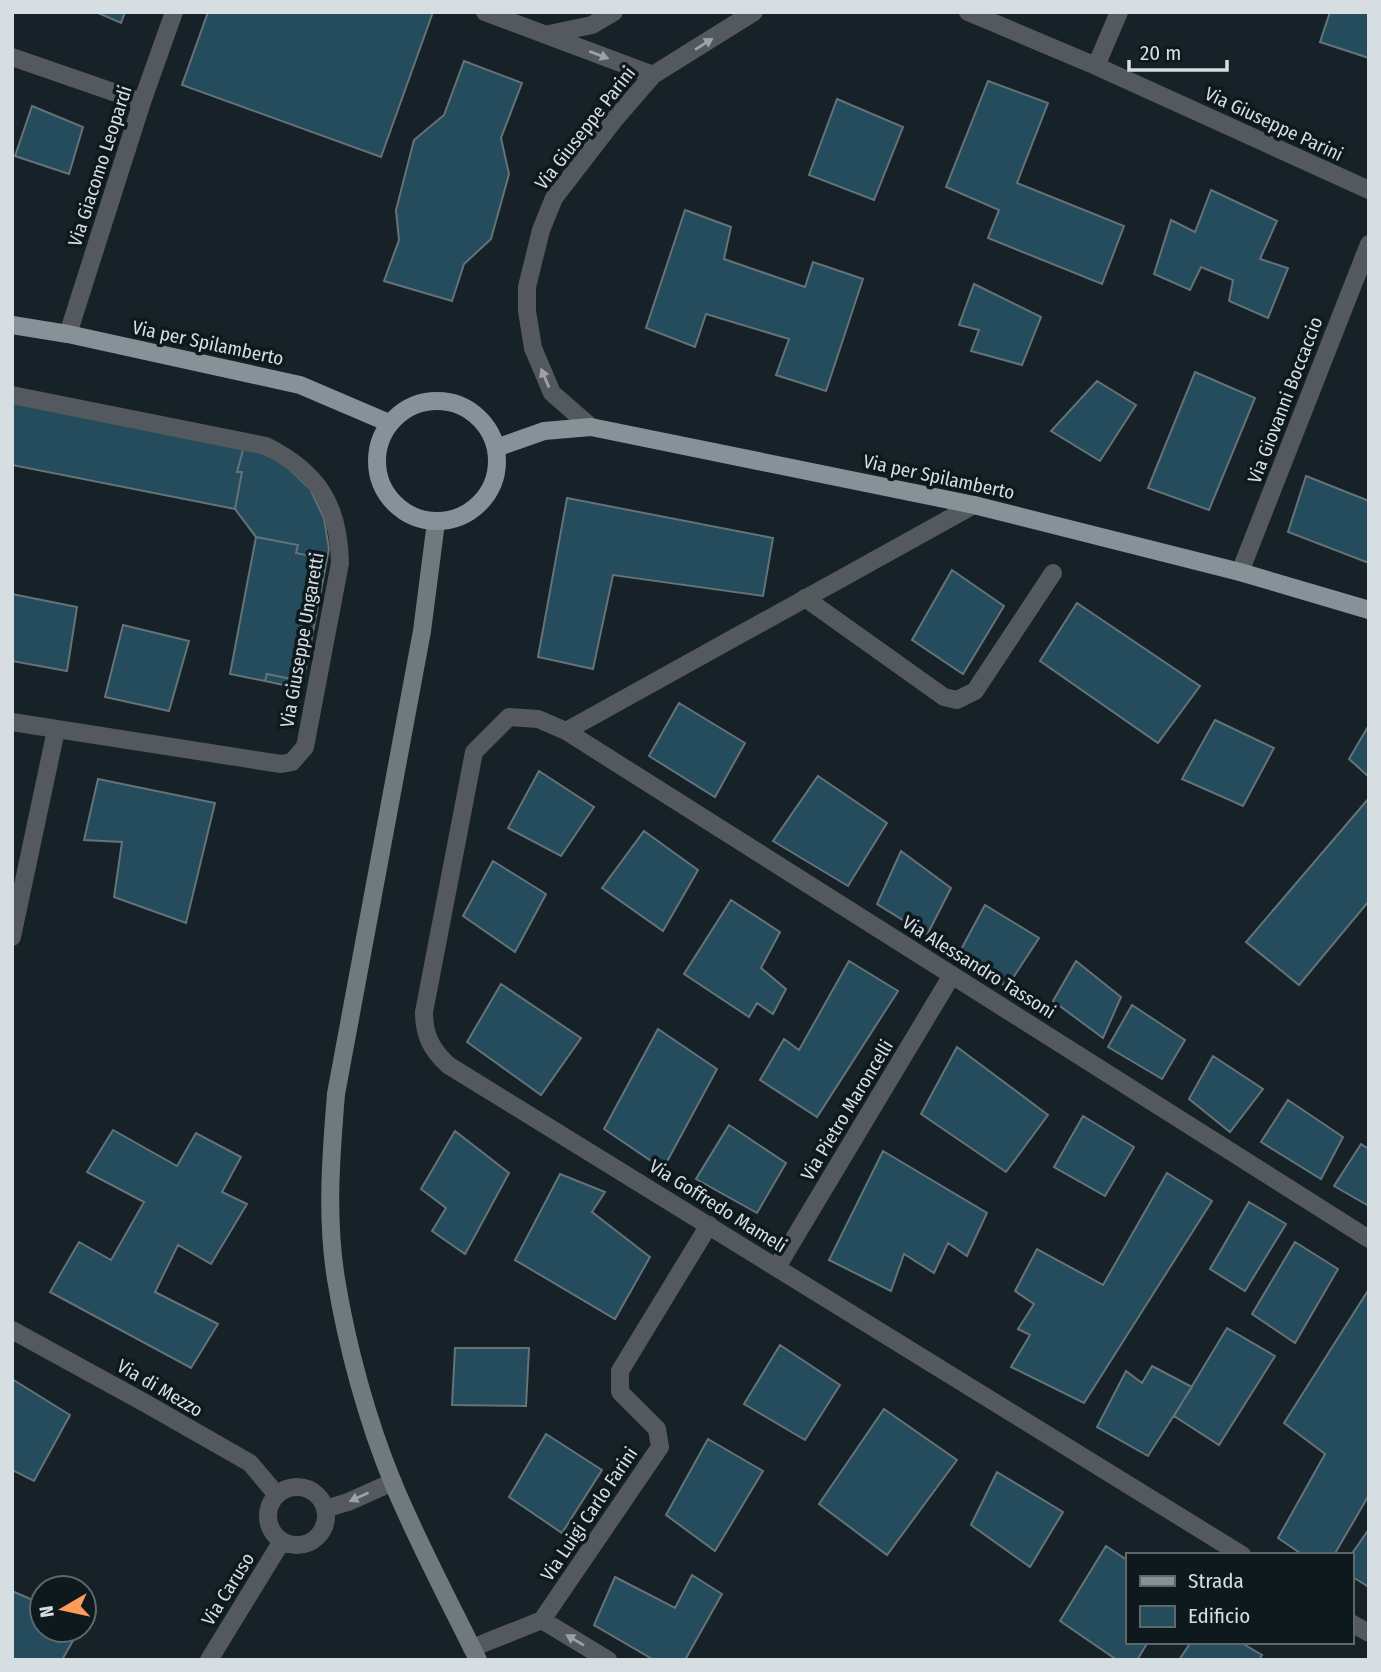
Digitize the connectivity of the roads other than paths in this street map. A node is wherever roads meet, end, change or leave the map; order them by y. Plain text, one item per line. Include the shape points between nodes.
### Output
1 (174, 12) edge
2 (485, 12) edge
3 (614, 12) edge
4 (754, 12) edge
5 (968, 12) edge
6 (1119, 12) edge
7 (546, 35) junction
8 (12, 57) edge
9 (1096, 66) junction
10 (653, 75) junction
11 (142, 102) junction
12 (1369, 190) edge
13 (1369, 244) edge
14 (12, 325) edge
15 (68, 334) junction
16 (12, 395) edge
17 (389, 423) junction
18 (591, 427) junction
19 (496, 448) junction
20 (974, 505) junction
21 (436, 522) junction
22 (1240, 572) junction
23 (1054, 573) dead end
24 (805, 598) junction
25 (1369, 610) edge
26 (12, 722) edge
27 (57, 730) junction
28 (566, 731) junction
29 (474, 752) joint
30 (12, 937) edge
31 (952, 975) junction
32 (709, 1225) junction
33 (1369, 1239) edge
34 (778, 1267) junction
35 (12, 1330) edge
36 (393, 1482) junction
37 (277, 1495) junction
38 (325, 1509) junction
39 (282, 1541) junction
40 (1239, 1553) edge
41 (542, 1620) junction
42 (1353, 1624) edge
43 (1369, 1633) edge
44 (475, 1654) edge
45 (209, 1660) edge
46 (608, 1660) edge

1 - 11 street, Via Giacomo Leopardi
2 - 7 street
3 - 7 street via 592,26
10 -> 4 street, Via Giuseppe Parini
5 - 9 street, Via Giuseppe Parini
6 - 9 street
7 -> 10 street
8 - 11 street
9 - 12 street, Via Giuseppe Parini
18 -> 10 street, Via Giuseppe Parini via 552,393 533,348 527,287 554,198
11 - 15 street, Via Giacomo Leopardi
13 - 22 street, Via Giovanni Boccaccio
14 - 15 main road, Via per Spilamberto
15 - 17 main road, Via per Spilamberto via 300,384
16 - 27 street, Via Giuseppe Ungaretti via 266,446 307,472 334,515 340,541 340,563 305,747 292,762
17 - 19 main road via 421,402 441,400 477,415
17 - 21 main road via 379,443 382,487 396,505 414,517
18 - 19 main road, Via per Spilamberto via 544,431
18 - 20 main road, Via per Spilamberto
19 - 21 main road via 495,475 484,499 470,512
20 - 22 main road, Via per Spilamberto
20 - 24 street
21 - 36 main road via 422,631 337,1094 331,1153 335,1277 352,1363
22 - 25 main road, Via per Spilamberto
23 - 24 street via 975,691 957,700 944,697
24 - 28 street
26 - 27 street, Via Giuseppe Ungaretti
27 - 30 street
28 - 29 street, Via Alessandro Tassoni via 538,719 509,717
28 - 31 street, Via Alessandro Tassoni
29 - 32 street, Via Goffredo Mameli via 424,1012 428,1042 448,1065
31 - 33 street, Via Alessandro Tassoni
31 - 34 street, Via Pietro Maroncelli
32 - 34 street, Via Goffredo Mameli
32 - 41 street, Via Luigi Carlo Farini via 620,1371 620,1392 657,1429 660,1447
34 - 40 street, Via Goffredo Mameli
35 - 37 street, Via di Mezzo via 250,1464
36 -> 38 street
36 - 44 main road
37 - 38 street via 285,1489 305,1488
37 - 39 street via 268,1519
38 - 39 street via 324,1526 314,1539 298,1545
39 - 45 street, Via Caruso
41 - 44 street
46 -> 41 street
42 - 43 street

